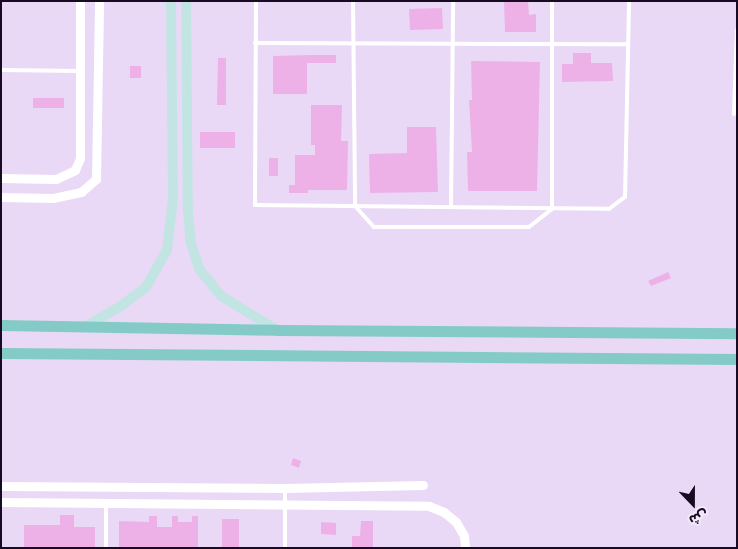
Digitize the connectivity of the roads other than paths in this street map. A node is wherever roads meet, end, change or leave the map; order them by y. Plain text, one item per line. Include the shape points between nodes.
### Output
1 (80, 1) edge
2 (99, 1) edge
3 (171, 1) edge
4 (186, 1) edge
5 (256, 1) edge
6 (353, 1) edge
7 (453, 1) edge
8 (552, 1) edge
9 (629, 1) edge
10 (171, 26) junction
11 (186, 26) junction
12 (737, 30) edge
13 (256, 43) junction
14 (354, 43) junction
15 (453, 44) junction
16 (552, 44) junction
17 (628, 44) junction
18 (1, 70) edge
19 (80, 71) junction
20 (734, 114) dead end
21 (1, 178) edge
22 (1, 197) edge
23 (355, 206) junction
24 (451, 207) junction
25 (552, 209) junction
26 (1, 326) edge
27 (86, 326) junction
28 (277, 330) junction
29 (737, 333) edge
30 (1, 353) edge
31 (737, 359) edge
32 (423, 485) dead end
33 (1, 486) edge
34 (285, 488) junction
35 (1, 502) edge
36 (106, 503) junction
37 (285, 504) junction
38 (106, 548) edge
39 (285, 548) edge
40 (465, 548) edge

1 - 19 street
2 - 22 street via 96,179 81,192 53,198
3 - 10 main road
4 - 11 main road
5 - 13 lane
6 - 14 lane
7 - 15 lane
8 - 16 lane
9 - 17 lane
10 - 11 main road
10 - 27 main road via 173,198 167,250 146,287
11 - 28 main road via 191,243 200,270 221,296
12 - 20 lane
13 - 14 lane
13 - 23 lane via 255,205
14 - 15 lane
14 - 23 lane
15 - 16 lane
15 - 24 lane
16 - 17 lane
16 - 25 lane
17 - 25 lane via 625,197 609,209
18 - 19 lane
19 - 21 street via 80,158 75,170 56,180
23 - 24 lane
23 - 25 lane via 374,227 529,227
24 - 25 lane
26 - 27 main road
27 - 28 main road
28 - 29 main road
30 - 31 main road
32 - 34 street
33 - 34 street
34 - 37 lane
35 - 36 street
36 - 37 street
36 - 38 lane
37 - 39 lane
37 - 40 street via 429,506 456,522 464,536

